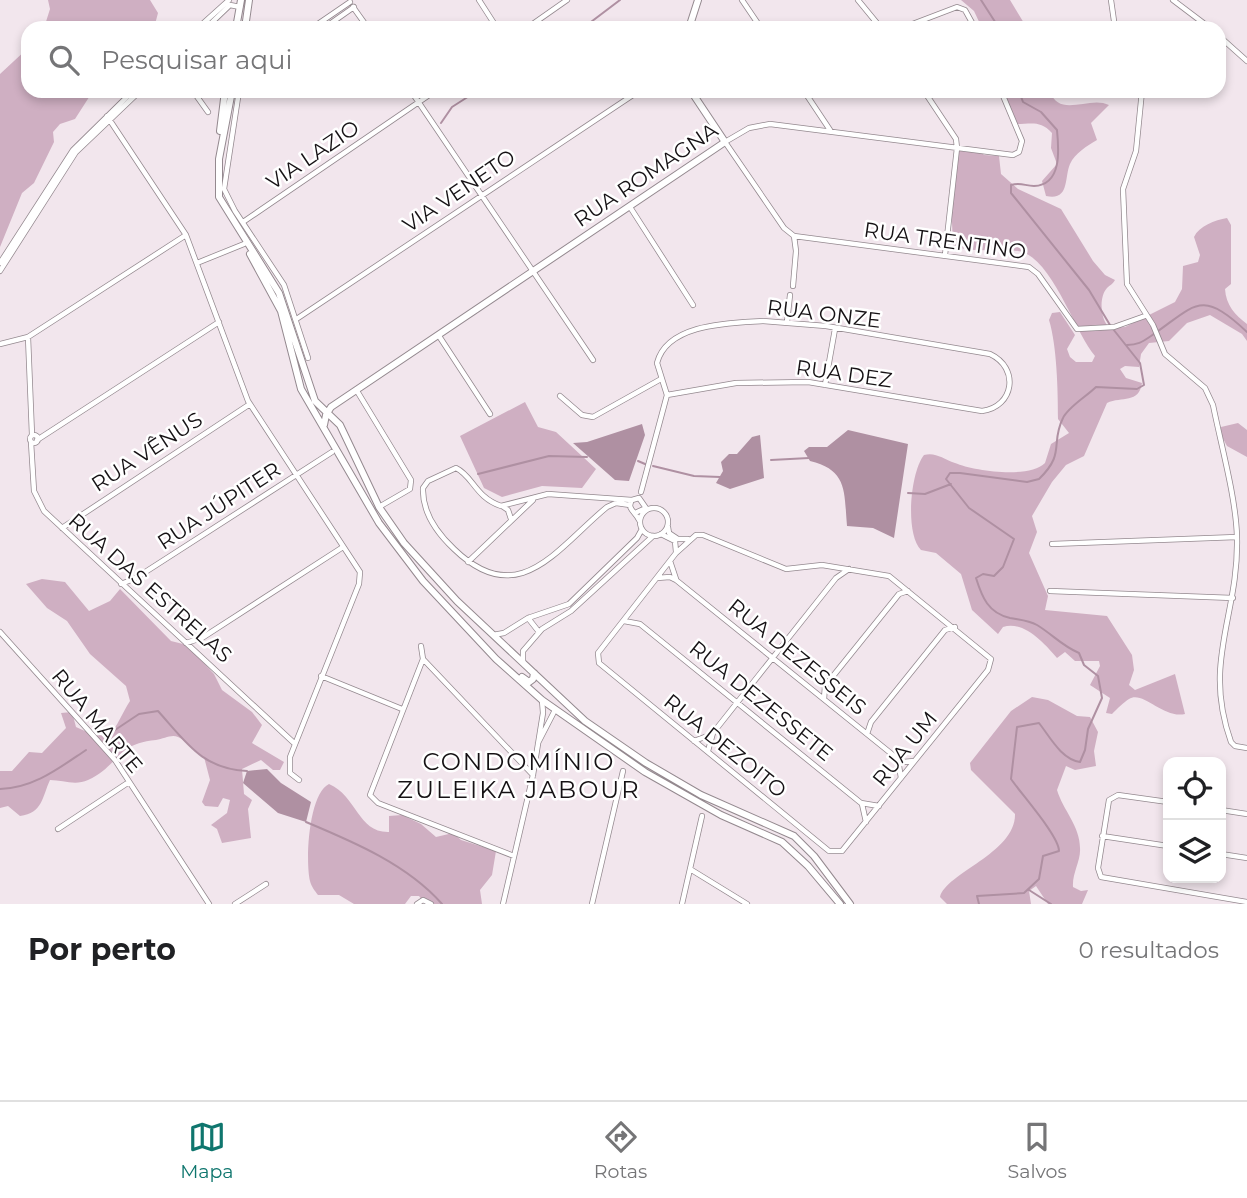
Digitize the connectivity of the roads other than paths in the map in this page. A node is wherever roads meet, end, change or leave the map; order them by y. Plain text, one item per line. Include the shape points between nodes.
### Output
1 (229, 0) edge
2 (249, 0) edge
3 (479, 0) edge
4 (567, 0) edge
5 (698, 0) edge
6 (742, 0) edge
7 (858, 0) edge
8 (1111, 0) edge
9 (1173, 0) edge
10 (351, 3) edge
11 (240, 7) edge
12 (206, 21) edge
13 (213, 21) edge
14 (246, 21) edge
15 (323, 21) edge
16 (332, 21) edge
17 (363, 21) edge
18 (493, 21) edge
19 (537, 21) edge
20 (691, 21) edge
21 (756, 21) edge
22 (875, 21) edge
23 (918, 21) edge
24 (971, 21) edge
25 (1114, 21) edge
26 (1201, 21) edge
27 (1226, 42) edge
28 (1247, 61) edge
29 (127, 98) edge
30 (132, 98) edge
31 (199, 98) edge
32 (224, 98) edge
33 (231, 98) edge
34 (238, 98) edge
35 (416, 98) edge
36 (425, 98) edge
37 (628, 98) edge
38 (696, 98) edge
39 (809, 98) edge
40 (929, 98) edge
41 (1004, 98) edge
42 (1141, 98) edge
43 (419, 102) junction
44 (208, 112) dead end
45 (109, 118) junction
46 (830, 130) junction
47 (725, 142) junction
48 (957, 148) junction
49 (482, 195) junction
50 (630, 207) junction
51 (243, 222) junction
52 (186, 235) junction
53 (794, 236) junction
54 (244, 244) junction
55 (945, 255) junction
56 (197, 262) junction
57 (0, 263) edge
58 (0, 271) edge
59 (534, 271) junction
60 (793, 286) dead end
61 (790, 295) dead end
62 (693, 305) dead end
63 (1145, 316) junction
64 (298, 318) junction
65 (219, 322) junction
66 (787, 322) junction
67 (835, 329) junction
68 (439, 336) junction
69 (27, 337) junction
70 (20, 340) junction
71 (0, 344) edge
72 (29, 351) junction
73 (308, 358) dead end
74 (593, 360) dead end
75 (661, 379) junction
76 (825, 385) junction
77 (1009, 390) joint
78 (357, 391) junction
79 (667, 395) junction
80 (560, 396) dead end
81 (250, 404) junction
82 (320, 405) junction
83 (336, 405) junction
84 (328, 411) junction
85 (490, 414) dead end
86 (324, 425) junction
87 (342, 427) junction
88 (328, 433) junction
89 (34, 441) junction
90 (332, 452) dead end
91 (349, 471) junction
92 (296, 475) junction
93 (365, 478) junction
94 (641, 492) junction
95 (533, 500) junction
96 (632, 501) junction
97 (645, 501) junction
98 (379, 506) junction
99 (501, 506) junction
100 (654, 508) junction
101 (635, 513) junction
102 (511, 519) junction
103 (640, 520) junction
104 (667, 525) junction
105 (62, 528) junction
106 (642, 529) junction
107 (660, 534) junction
108 (653, 536) junction
109 (1237, 537) junction
110 (689, 539) junction
111 (1052, 544) dead end
112 (343, 547) junction
113 (676, 553) junction
114 (670, 561) junction
115 (468, 562) junction
116 (831, 566) junction
117 (849, 568) junction
118 (657, 578) junction
119 (836, 578) junction
120 (676, 580) junction
121 (899, 583) junction
122 (121, 584) junction
123 (909, 591) junction
124 (1050, 591) dead end
125 (900, 594) junction
126 (1233, 598) junction
127 (635, 606) junction
128 (528, 618) junction
129 (945, 619) junction
130 (623, 621) junction
131 (640, 624) junction
132 (955, 627) junction
133 (945, 630) junction
134 (0, 632) edge
135 (539, 632) junction
136 (493, 635) junction
137 (475, 637) junction
138 (186, 643) junction
139 (421, 646) dead end
140 (773, 658) junction
141 (423, 659) junction
142 (520, 660) junction
143 (509, 669) junction
144 (534, 673) junction
145 (321, 676) junction
146 (825, 686) junction
147 (812, 690) junction
148 (556, 691) junction
149 (824, 699) junction
150 (542, 700) junction
151 (738, 702) junction
152 (402, 709) junction
153 (555, 710) junction
154 (871, 722) junction
155 (856, 726) junction
156 (713, 733) junction
157 (298, 734) junction
158 (867, 735) junction
159 (289, 736) junction
160 (694, 741) junction
161 (294, 743) junction
162 (538, 743) junction
163 (1247, 748) edge
164 (708, 752) junction
165 (898, 759) junction
166 (915, 761) junction
167 (623, 771) dead end
168 (533, 775) junction
169 (901, 779) junction
170 (299, 780) dead end
171 (129, 782) junction
172 (1163, 801) edge
173 (861, 803) junction
174 (880, 805) junction
175 (1226, 811) edge
176 (1247, 814) edge
177 (702, 817) dead end
178 (866, 823) junction
179 (58, 829) dead end
180 (1102, 836) junction
181 (1163, 845) edge
182 (837, 852) joint
183 (1226, 855) edge
184 (514, 856) junction
185 (1247, 858) edge
186 (690, 869) junction
187 (266, 884) dead end
188 (1247, 902) edge
189 (209, 904) edge
190 (235, 904) edge
191 (417, 904) edge
192 (431, 904) edge
193 (503, 904) edge
194 (592, 904) edge
195 (682, 904) edge
196 (747, 904) edge
197 (840, 904) edge
198 (850, 904) edge

1 - 12 street
2 - 14 main road
3 - 18 street
4 - 19 street
5 - 20 main road
6 - 21 street
7 - 22 street
8 - 25 street
9 - 26 street
10 - 15 street
10 - 16 street
10 - 17 street
11 - 13 street via 230,5
23 - 24 street via 948,8 965,10
27 - 28 street
29 - 45 street
30 - 45 street
31 - 44 street
32 - 54 main road via 214,189 221,210
33 - 82 main road via 219,159 219,197 279,293 308,385
34 - 51 street via 224,188
35 - 43 street
36 - 43 street, VIA LAZIO
37 - 49 street, VIA VENETO
38 - 47 main road
39 - 46 street
40 - 48 street via 956,139
41 - 48 street, RUA ROMAGNA via 1022,141 1019,152
42 - 63 street via 1136,151 1123,189 1127,284
43 - 49 street
43 - 51 street, VIA LAZIO
45 - 52 street
45 - 57 street via 73,150
45 - 58 street via 76,152
46 - 47 street, RUA ROMAGNA via 759,124
46 - 48 street, RUA ROMAGNA
47 - 50 main road, RUA ROMAGNA
47 - 53 street
48 - 55 street
49 - 59 street
49 - 64 street, VIA VENETO
50 - 59 main road, RUA ROMAGNA
50 - 62 street
51 - 64 street via 275,268
52 - 56 street
52 - 69 street
53 - 55 street, RUA TRENTINO
53 - 60 street
54 - 56 street
54 - 86 main road via 278,303 301,389
55 - 63 street, RUA TRENTINO via 1029,267 1077,329 1111,327
56 - 65 street
59 - 68 main road, RUA ROMAGNA
59 - 74 street
61 - 66 street
63 - 109 street via 1165,354 1210,396
64 - 73 street
65 - 81 street
65 - 89 street
66 - 67 street, RUA ONZE
66 - 75 street, RUA ONZE via 721,324 693,332 661,352 657,363
67 - 76 street
67 - 77 street, RUA ONZE via 990,354 1005,366
68 - 78 main road, RUA ROMAGNA
68 - 85 street
69 - 70 street
69 - 72 street
70 - 71 street
70 - 72 street
72 - 89 street, RUA DAS ESTRELAS
75 - 79 street, RUA ONZE
75 - 80 street via 593,417 582,415
76 - 77 street, RUA DEZ via 982,411 1000,404
76 - 79 street, RUA DEZ via 746,382
78 - 83 main road, RUA ROMAGNA
78 - 98 street via 411,480 410,489
79 - 94 street
81 - 92 street
81 - 105 street, RUA VÊNUS
82 - 83 main road
82 - 84 main road
83 - 84 main road, RUA ROMAGNA
83 - 87 main road
84 - 86 main road
84 - 87 main road
86 - 88 main road
87 - 88 main road via 345,436 340,439
87 - 93 main road
88 - 91 main road
89 - 105 street, RUA DAS ESTRELAS via 31,476 38,503
90 - 92 street, RUA JÚPITER
91 - 93 main road via 353,461
91 - 137 main road via 408,565
92 - 112 street
92 - 122 street, RUA JÚPITER
93 - 98 main road
94 - 96 street
94 - 97 street
95 - 96 street via 548,494
95 - 99 street
95 - 102 street
96 - 97 street
96 - 101 street
96 - 115 street via 607,507 553,557 530,571 496,575
97 - 100 street
97 - 101 street via 644,510
98 - 136 main road via 424,568
99 - 102 street
99 - 115 street via 481,496 456,468 423,488 437,531
100 - 103 street
100 - 104 street via 663,512
101 - 103 street
102 - 115 street
103 - 106 street
104 - 107 street
104 - 110 street via 678,539
105 - 122 street, RUA DAS ESTRELAS
106 - 108 street
106 - 128 street via 569,604
107 - 108 street
107 - 113 street via 675,541
108 - 135 street via 571,611
109 - 111 street
109 - 126 street
110 - 113 street
110 - 116 street via 703,536 786,569
112 - 138 street via 202,638
112 - 145 street via 360,578
113 - 114 street
114 - 118 street
114 - 120 street
116 - 117 street
116 - 119 street
117 - 119 street
117 - 121 street via 889,576
118 - 120 street
118 - 127 street
119 - 140 street
120 - 140 street, RUA DEZESSEIS
121 - 123 street
121 - 125 street
122 - 138 street, RUA DAS ESTRELAS
123 - 125 street
123 - 129 street
124 - 126 street
125 - 146 street
126 - 163 street via 1221,643 1219,701 1231,742
127 - 130 street
127 - 131 street
128 - 135 street
128 - 136 street
129 - 132 street
129 - 133 street
130 - 131 street, RUA DEZESSETE
130 - 160 street, RUA DEZOITO via 598,653 602,668
131 - 151 street, RUA DEZESSETE
132 - 133 street
132 - 166 street, RUA UM via 989,654 991,661
133 - 154 street
134 - 171 street, RUA MARTE via 115,760
135 - 142 street
136 - 142 main road
137 - 142 main road via 483,630
137 - 143 main road
138 - 159 street, RUA DAS ESTRELAS
139 - 141 street
140 - 147 street, RUA DEZESSEIS
140 - 151 street
141 - 152 street
141 - 168 street
142 - 144 main road
143 - 144 main road via 529,682
143 - 150 main road
144 - 148 main road
145 - 152 street
145 - 157 street
146 - 147 street
146 - 149 street
147 - 149 street, RUA DEZESSEIS
148 - 153 main road
148 - 198 main road via 585,721 646,763 731,810 794,836
149 - 155 street, RUA DEZESSEIS
150 - 153 main road
150 - 162 street
151 - 156 street
151 - 173 street, RUA DEZESSETE
152 - 184 street via 370,795 378,803
153 - 162 street
153 - 197 main road via 645,772 782,842
154 - 155 street
154 - 158 street
155 - 158 street, RUA DEZESSEIS
156 - 160 street
156 - 164 street
157 - 159 street
157 - 161 street
158 - 165 street, RUA DEZESSEIS
159 - 161 street, RUA DAS ESTRELAS
160 - 164 street, RUA DEZOITO
161 - 170 street via 290,773
162 - 168 street
164 - 182 street, RUA DEZOITO
165 - 166 street
165 - 169 street
166 - 169 street, RUA UM
167 - 194 street
168 - 184 street
169 - 174 street, RUA UM
171 - 179 street
171 - 189 street, RUA MARTE
172 - 180 street via 1114,796 1107,802
173 - 174 street
173 - 178 street
174 - 178 street, RUA UM
175 - 176 street
177 - 186 street
178 - 182 street, RUA UM via 848,846
180 - 181 street
180 - 188 street via 1098,871 1104,879
183 - 185 street
184 - 193 street
186 - 195 street
186 - 196 street
187 - 190 street
191 - 192 street via 422,900

